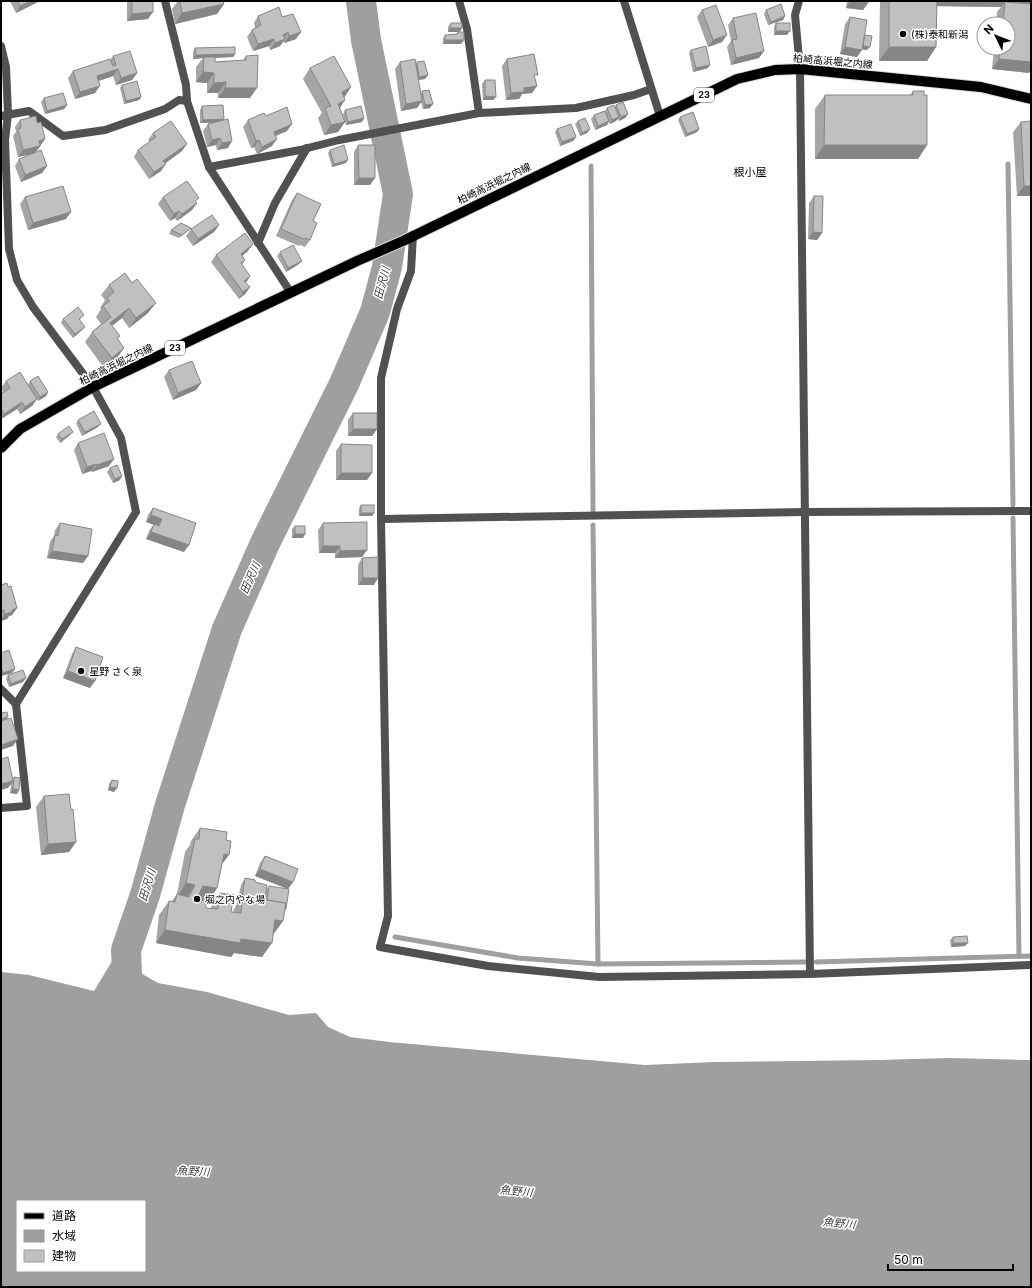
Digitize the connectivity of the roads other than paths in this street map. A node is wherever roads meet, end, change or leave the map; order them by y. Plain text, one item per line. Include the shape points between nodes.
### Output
1 (165, 1) edge
2 (460, 1) edge
3 (624, 1) edge
4 (799, 1) edge
5 (1, 46) edge
6 (800, 69) junction
7 (650, 89) junction
8 (1031, 99) edge
9 (187, 101) junction
10 (479, 113) junction
11 (5, 115) edge
12 (660, 116) junction
13 (307, 148) junction
14 (209, 167) junction
15 (413, 236) junction
16 (258, 243) junction
17 (291, 293) junction
18 (94, 388) junction
19 (1, 448) edge
20 (1031, 511) edge
21 (804, 512) junction
22 (381, 519) junction
23 (1, 689) edge
24 (16, 704) junction
25 (1, 808) edge
26 (1031, 965) edge
27 (810, 974) junction

1 - 9 street via 186,85
2 - 10 street via 467,29
3 - 7 street
4 - 6 street via 795,15
5 - 11 street via 6,67
6 - 8 main road, 柏崎高浜堀之内線 / 23 via 981,87
6 - 12 main road, 柏崎高浜堀之内線 / 23 via 775,70 737,79
6 - 21 street
7 - 10 street via 576,108
7 - 12 street
9 - 11 street via 179,100 165,109 105,130 63,136 29,111
9 - 14 street
10 - 13 street
11 - 18 street via 9,249 17,280 33,307
12 - 15 main road, 柏崎高浜堀之内線 / 23
13 - 14 street
13 - 16 street via 275,203
14 - 16 street
15 - 17 main road, 柏崎高浜堀之内線 / 23
15 - 22 street via 411,271 397,309 382,378
16 - 17 street
17 - 18 main road, 柏崎高浜堀之内線 / 23
18 - 19 main road, 柏崎高浜堀之内線 / 23 via 20,429
18 - 24 street via 121,438 136,512
20 - 21 street
21 - 22 street
21 - 27 street
22 - 27 street via 388,916 380,947 488,966 600,977
23 - 24 street
24 - 25 street via 27,806
26 - 27 street

